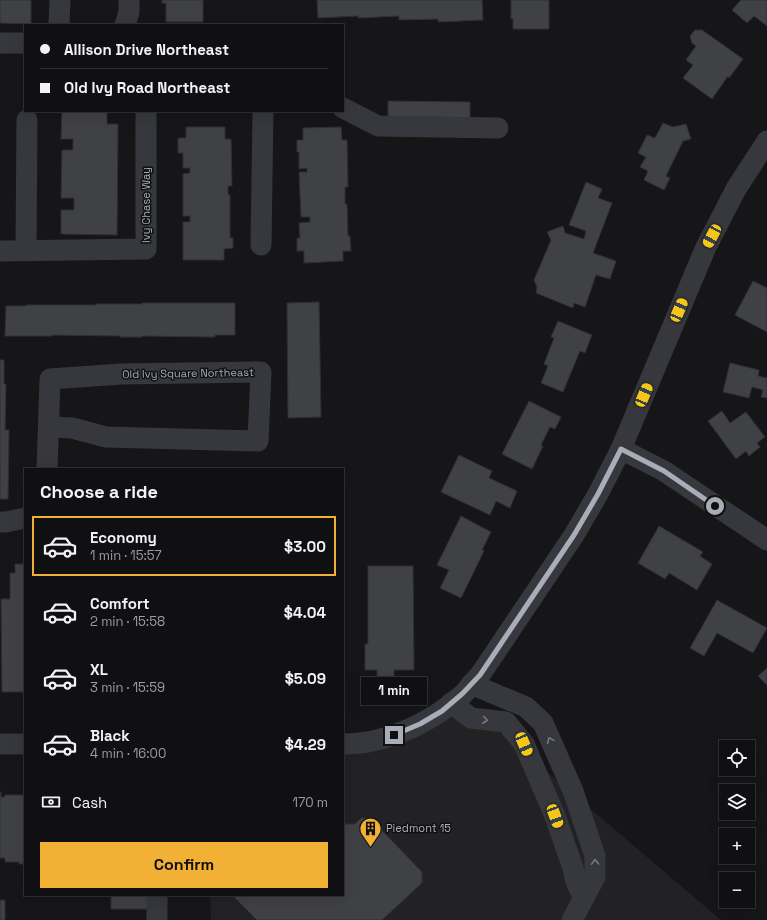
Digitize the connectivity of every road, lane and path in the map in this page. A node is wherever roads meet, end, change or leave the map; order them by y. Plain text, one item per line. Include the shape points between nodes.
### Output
1 (60, 0) edge
2 (129, 0) edge
3 (59, 24) edge
4 (125, 24) edge
5 (0, 43) edge
6 (24, 43) edge
7 (344, 109) edge
8 (146, 112) edge
9 (263, 112) edge
10 (27, 120) dead end
11 (498, 128) dead end
12 (767, 141) edge
13 (261, 245) dead end
14 (0, 250) edge
15 (26, 250) junction
16 (49, 427) junction
17 (621, 449) junction
18 (47, 468) edge
19 (24, 518) edge
20 (0, 522) edge
21 (767, 540) edge
22 (472, 684) junction
23 (451, 703) junction
24 (0, 744) edge
25 (24, 744) edge
26 (344, 744) edge
27 (157, 896) edge
28 (584, 898) junction
29 (157, 918) dead end
30 (572, 920) edge

1 - 3 street
2 - 4 street
5 - 6 street
7 - 11 street via 378,126
8 - 15 street, Ivy Chase Way via 146,249
9 - 13 street
10 - 15 street
12 - 17 street via 736,189 706,247
14 - 15 street, Ivy Chase Way
16 - 16 street, Old Ivy Square Northeast via 50,379 121,374 261,372 258,441 106,437 72,428
16 - 18 street, Old Ivy Square Northeast
17 - 21 street via 664,471
17 - 22 street via 574,535
19 - 20 street
22 - 23 street
28 -> 22 street via 595,877 595,856 573,791 543,723 526,706
23 - 26 street via 420,724 394,735
23 -> 28 street via 472,718 506,722 524,744 555,816 576,882
24 - 25 street
27 - 29 street
28 - 30 street

